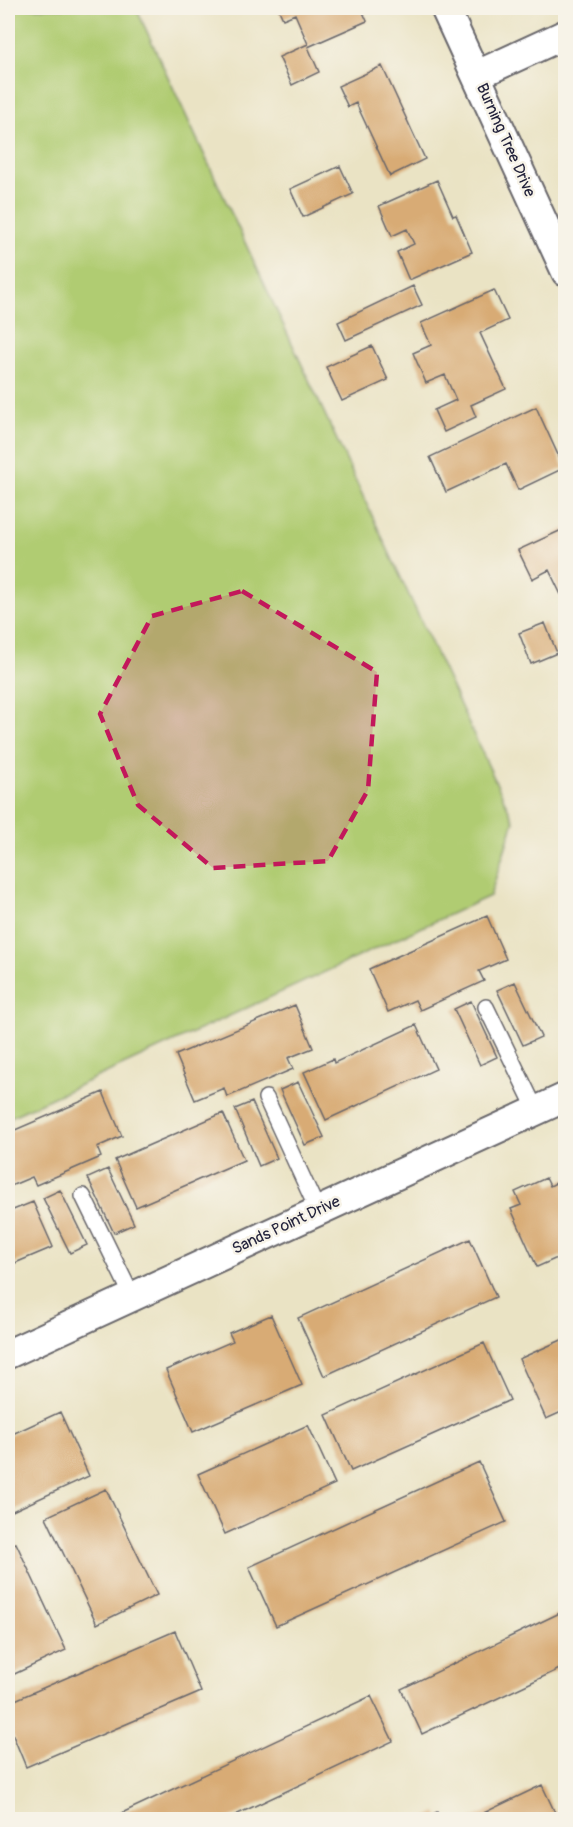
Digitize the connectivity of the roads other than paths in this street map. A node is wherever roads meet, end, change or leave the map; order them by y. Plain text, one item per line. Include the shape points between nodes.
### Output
1 (445, 8) edge
2 (566, 34) edge
3 (477, 75) junction
4 (566, 272) edge
5 (486, 1006) dead end
6 (566, 1096) edge
7 (266, 1098) dead end
8 (536, 1110) junction
9 (83, 1196) dead end
10 (318, 1211) junction
11 (132, 1296) junction
12 (8, 1354) edge

1 - 3 street, Burning Tree Drive
2 - 3 street
3 - 4 street, Burning Tree Drive
5 - 8 lane
6 - 8 street, Sands Point Drive
7 - 10 lane
8 - 10 street, Sands Point Drive
9 - 11 lane
10 - 11 street, Sands Point Drive
11 - 12 street, Sands Point Drive

